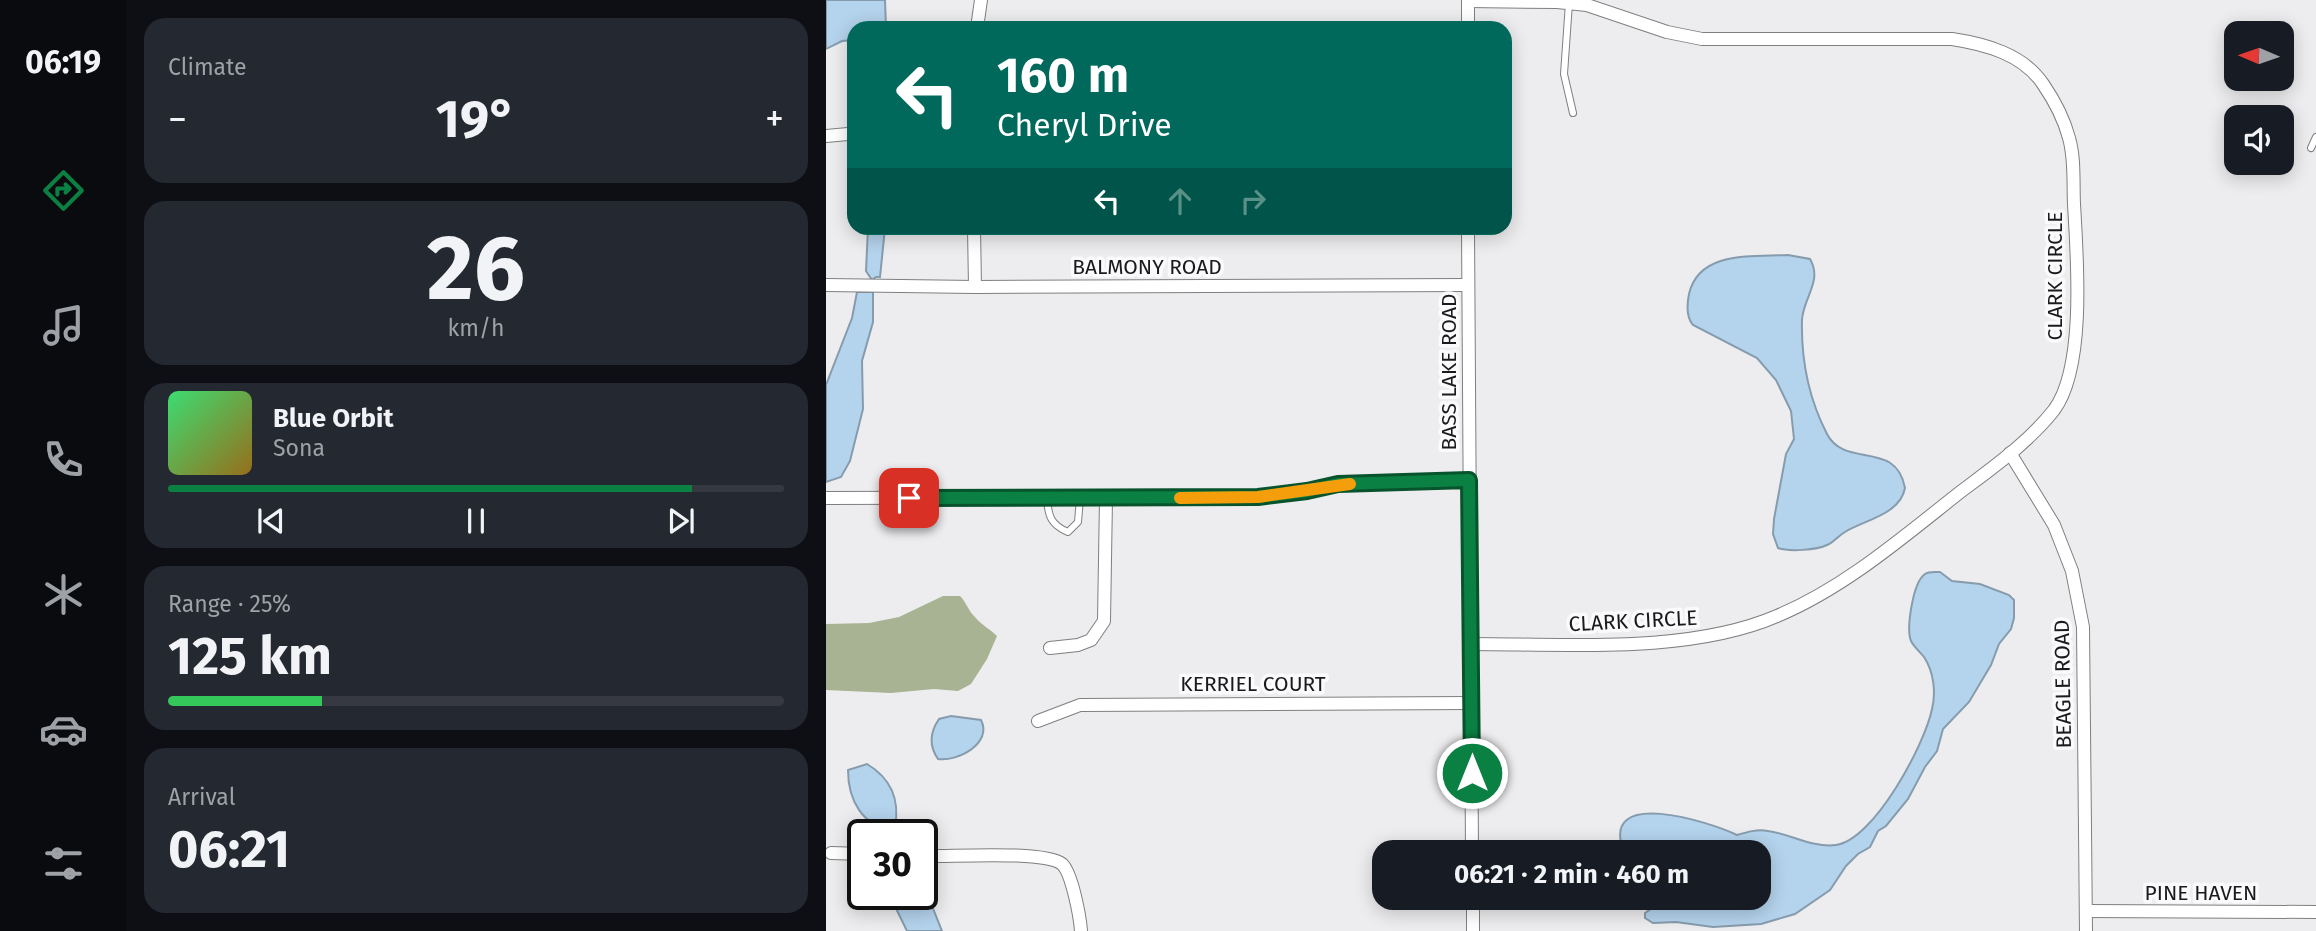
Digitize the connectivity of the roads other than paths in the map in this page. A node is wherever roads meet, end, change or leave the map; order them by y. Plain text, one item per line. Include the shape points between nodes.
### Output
1 (982, 0) edge
2 (1468, 0) edge
3 (1569, 3) junction
4 (978, 21) edge
5 (1468, 21) edge
6 (1573, 113) dead end
7 (847, 134) edge
8 (826, 136) edge
9 (2316, 137) edge
10 (2311, 148) dead end
11 (975, 235) edge
12 (1468, 235) edge
13 (826, 285) edge
14 (1468, 285) junction
15 (975, 287) junction
16 (2010, 453) junction
17 (1469, 480) junction
18 (826, 498) edge
19 (1047, 498) junction
20 (1080, 498) junction
21 (1106, 498) junction
22 (1471, 644) junction
23 (1050, 648) dead end
24 (1471, 703) junction
25 (1038, 722) dead end
26 (1472, 840) edge
27 (831, 853) dead end
28 (847, 854) edge
29 (938, 856) edge
30 (1473, 910) edge
31 (2086, 911) junction
32 (2316, 912) edge
33 (1081, 931) edge
34 (1473, 931) edge
35 (2086, 931) edge

1 - 4 street
2 - 3 street, CLARK CIRCLE
2 - 5 street
3 - 6 lane via 1564,74
3 - 16 street, CLARK CIRCLE via 1702,39 1952,38 2012,56 2042,81 2070,141 2077,301 2073,359 2055,408
7 - 8 street
9 - 10 lane
11 - 15 street
12 - 14 street, BASS LAKE ROAD
13 - 15 street, BALMONY ROAD
14 - 15 street, BALMONY ROAD
14 - 17 street, BASS LAKE ROAD
16 - 22 street, CLARK CIRCLE via 1825,592 1742,629 1660,642
16 - 31 street, BEAGLE ROAD via 2054,525 2072,571 2083,627
17 - 21 street via 1338,484 1258,497
17 - 22 street, BASS LAKE ROAD
18 - 19 street
19 - 20 street
19 - 20 lane via 1048,512 1057,527 1068,532 1078,522
20 - 21 street
21 - 23 street via 1104,621 1091,640
22 - 24 street, BASS LAKE ROAD
24 - 25 street, KERRIEL COURT via 1080,705
24 - 26 street, BASS LAKE ROAD
27 - 28 street
29 - 33 street via 1015,856 1062,865 1070,878
30 - 34 street
31 - 32 street, PINE HAVEN
31 - 35 street, BEAGLE ROAD

